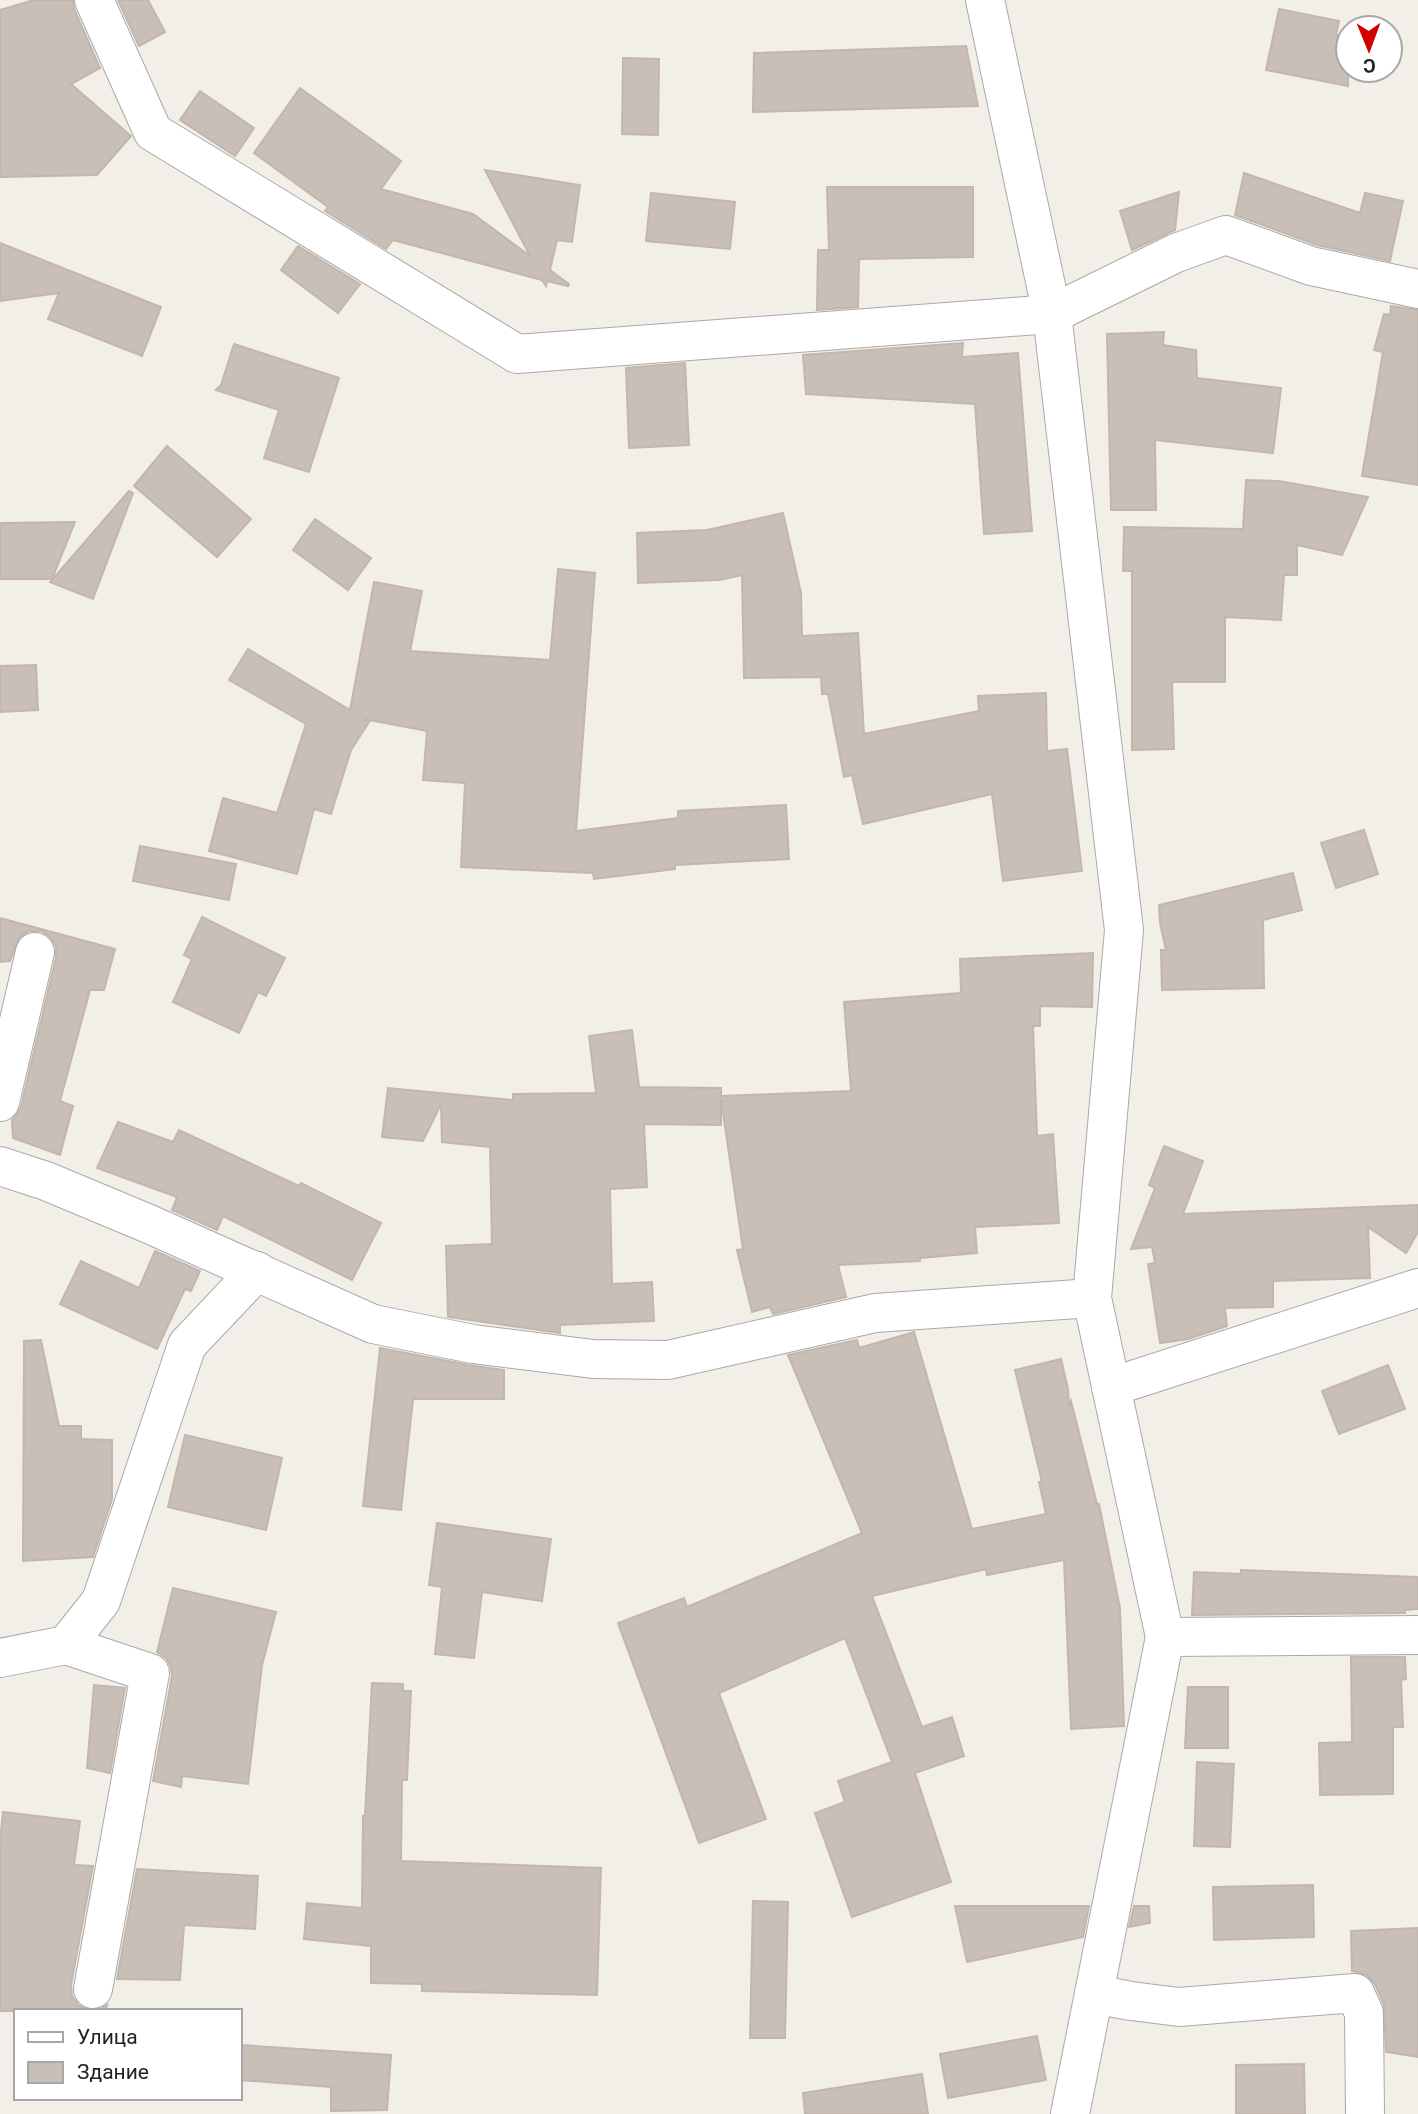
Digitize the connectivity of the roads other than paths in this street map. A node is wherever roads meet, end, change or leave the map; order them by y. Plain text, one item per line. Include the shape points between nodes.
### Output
1 (94, 0) edge
2 (985, 0) edge
3 (1418, 289) edge
4 (1052, 314) junction
5 (35, 952) dead end
6 (0, 1102) edge
7 (0, 1166) edge
8 (257, 1271) junction
9 (1418, 1288) edge
10 (1092, 1298) junction
11 (1111, 1387) junction
12 (1418, 1635) edge
13 (1165, 1637) junction
14 (66, 1645) junction
15 (0, 1658) edge
16 (93, 1989) dead end
17 (1094, 1994) junction
18 (1070, 2114) edge
19 (1365, 2114) edge

1 - 4 street via 153,132 517,354
2 - 4 street
3 - 4 street via 1311,265 1226,235 1176,253
4 - 10 street via 1124,930
5 - 6 street
7 - 8 street via 46,1181
8 - 10 street via 373,1324 593,1359 668,1360 875,1312
8 - 14 street via 187,1345 101,1601
9 - 11 street
10 - 11 street
11 - 13 street
12 - 13 street
13 - 17 street
14 - 15 street
14 - 16 street via 150,1673
17 - 18 street
17 - 19 street via 1179,2007 1355,1993 1364,2013

